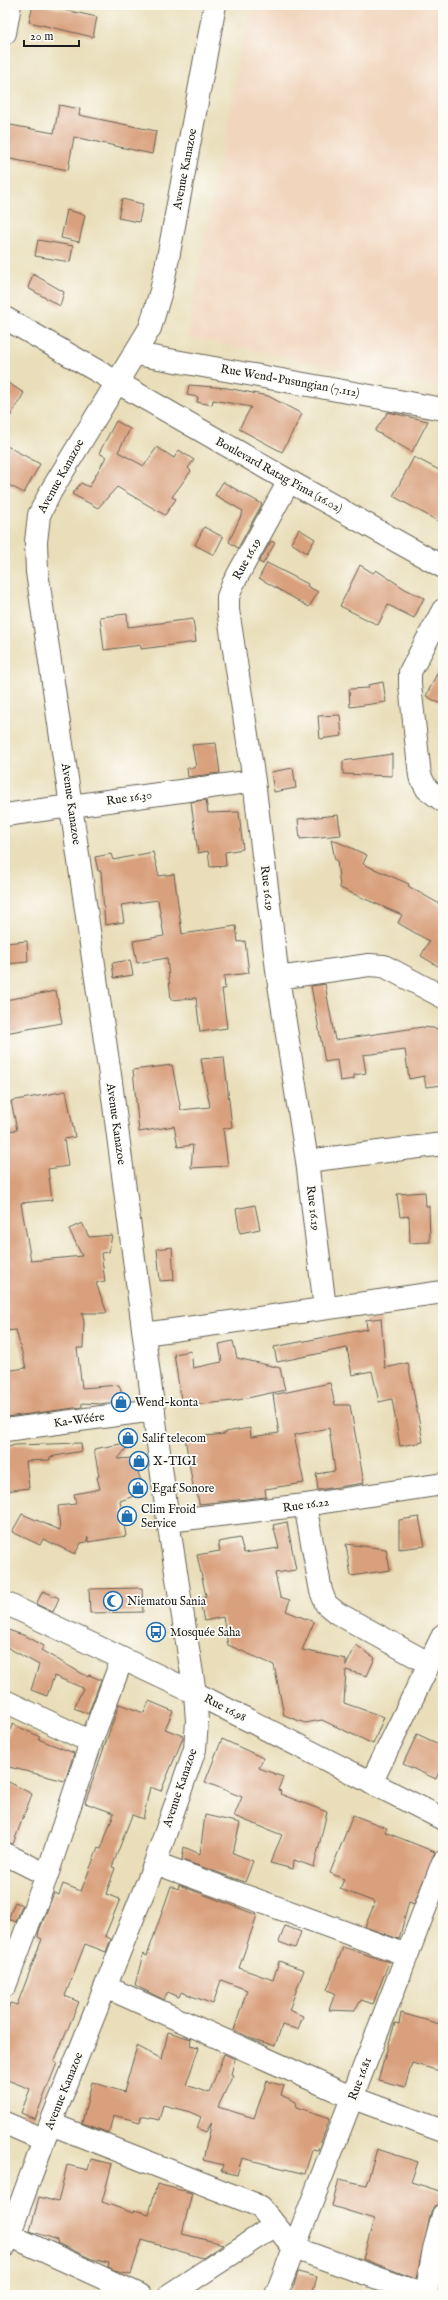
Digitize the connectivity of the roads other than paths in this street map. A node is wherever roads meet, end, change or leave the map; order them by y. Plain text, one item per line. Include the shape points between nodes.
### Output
1 (10, 5) edge
2 (215, 5) edge
3 (5, 33) edge
4 (5, 318) edge
5 (136, 354) junction
6 (116, 383) junction
7 (443, 409) edge
8 (289, 481) junction
9 (443, 567) edge
10 (443, 610) edge
11 (254, 781) junction
12 (443, 801) edge
13 (71, 806) junction
14 (5, 815) edge
15 (278, 978) junction
16 (443, 997) edge
17 (443, 1144) edge
18 (306, 1161) junction
19 (443, 1292) edge
20 (325, 1308) junction
21 (144, 1334) junction
22 (154, 1410) junction
23 (5, 1430) edge
24 (443, 1484) edge
25 (305, 1505) junction
26 (168, 1521) junction
27 (5, 1603) edge
28 (443, 1635) edge
29 (122, 1659) junction
30 (428, 1663) junction
31 (195, 1693) junction
32 (5, 1701) edge
33 (91, 1742) junction
34 (371, 1783) junction
35 (443, 1819) edge
36 (5, 1854) edge
37 (155, 1862) junction
38 (443, 1862) edge
39 (47, 1875) junction
40 (407, 1955) junction
41 (5, 1986) edge
42 (106, 1987) junction
43 (352, 2098) junction
44 (5, 2123) edge
45 (443, 2131) edge
46 (48, 2132) junction
47 (443, 2215) edge
48 (274, 2226) junction
49 (7, 2241) edge
50 (294, 2248) junction
51 (140, 2295) edge
52 (169, 2295) edge
53 (276, 2295) edge
54 (426, 2295) edge

1 - 3 street
2 - 5 street, Avenue Kanazoe via 161,291 150,328
4 - 6 street, Boulevard Ratag Pima (16.02)
5 - 6 street, Avenue Kanazoe
5 - 7 street, Rue Wend-Pusungian (7.112)
6 - 8 street, Boulevard Ratag Pima (16.02)
6 - 13 street, Avenue Kanazoe via 51,491 39,515 36,542 37,572
8 - 9 street, Boulevard Ratag Pima (16.02)
8 - 11 street, Rue 16.19 via 228,597
10 - 12 street via 410,672 420,776 427,789
11 - 13 street, Rue 16.30
11 - 15 street, Rue 16.19
13 - 14 street, Rue 16.30
13 - 21 street, Avenue Kanazoe
15 - 16 street via 369,965 384,966
15 - 18 street, Rue 16.19
17 - 18 street
18 - 20 street, Rue 16.19
19 - 20 street
20 - 21 street
21 - 22 street, Avenue Kanazoe
22 - 23 street, Ka-Wéére
22 - 26 street, Avenue Kanazoe
24 - 25 street, Rue 16.22
25 - 26 street, Rue 16.22
25 - 30 street via 321,1591 326,1604 337,1613
26 - 31 street, Avenue Kanazoe
27 - 29 street, Rue 16.98
28 - 30 street
29 - 31 street, Rue 16.98
29 - 33 street
30 - 34 street
31 - 34 street, Rue 16.98
31 - 37 street, Avenue Kanazoe via 195,1749
32 - 33 street
33 - 39 street
34 - 35 street, Rue 16.98
36 - 39 street
37 - 40 street
37 - 42 street, Avenue Kanazoe
38 - 40 street, Rue 16.81
39 - 41 street
40 - 43 street, Rue 16.81
42 - 43 street
42 - 46 street, Avenue Kanazoe
43 - 45 street
43 - 50 street, Rue 16.81
44 - 46 street
46 - 48 street via 252,2203 261,2208
46 - 49 street, Avenue Kanazoe
47 - 54 street
48 - 50 street
48 - 52 street
49 - 51 street
50 - 53 street, Rue 16.81
50 - 54 street

